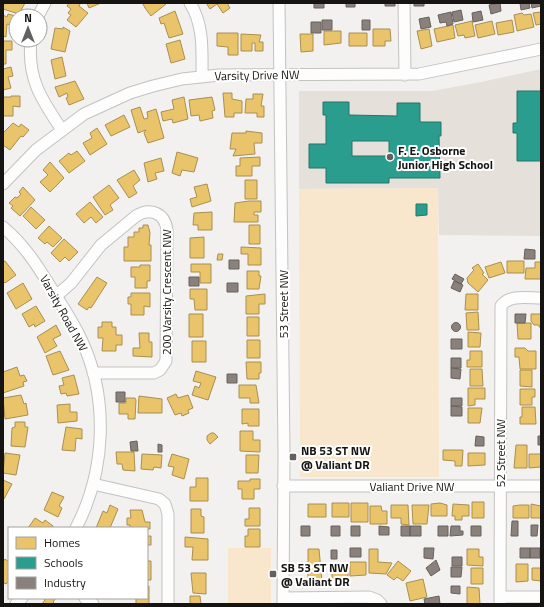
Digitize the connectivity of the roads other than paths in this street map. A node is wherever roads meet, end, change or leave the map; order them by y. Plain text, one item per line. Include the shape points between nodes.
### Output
1 (190, 3) edge
2 (279, 3) edge
3 (404, 3) edge
4 (31, 48) edge
5 (541, 49) edge
6 (281, 75) junction
7 (405, 75) junction
8 (202, 76) junction
9 (62, 130) junction
10 (3, 184) edge
11 (3, 227) edge
12 (56, 296) junction
13 (541, 298) edge
14 (93, 373) junction
15 (93, 484) junction
16 (283, 486) junction
17 (500, 486) junction
18 (541, 486) edge
19 (76, 527) edge
20 (541, 598) edge
21 (283, 601) edge
22 (500, 601) edge
23 (168, 604) edge
24 (381, 604) edge

1 - 8 street via 202,35
2 - 6 street, 53 Street NW
3 - 7 street
4 - 9 street via 34,83 45,106
5 - 7 street, Varsity Drive NW via 430,73
6 - 7 street, Varsity Drive NW
6 - 8 street, Varsity Drive NW
6 - 16 street, 53 Street NW
8 - 9 street, Varsity Drive NW via 130,93 84,114
9 - 10 street, Varsity Drive NW via 36,150
11 - 12 street, Varsity Road NW via 30,255
12 - 14 street, Varsity Road NW via 82,340
12 - 14 street, 200 Varsity Crescent NW via 72,283 101,245 136,216 151,211 165,220 166,362 154,373
13 - 17 street, 52 Street NW via 514,298 504,302 500,313
14 - 15 street, Varsity Road NW via 100,427 98,464
15 - 19 street, Varsity Road NW
15 - 23 street via 156,498 165,504 168,514
16 - 17 street, Valiant Drive NW
16 - 21 street, 53 Street NW
17 - 18 street, Valiant Drive NW
17 - 22 street, 52 Street NW
20 - 22 street
21 - 24 street via 369,598

